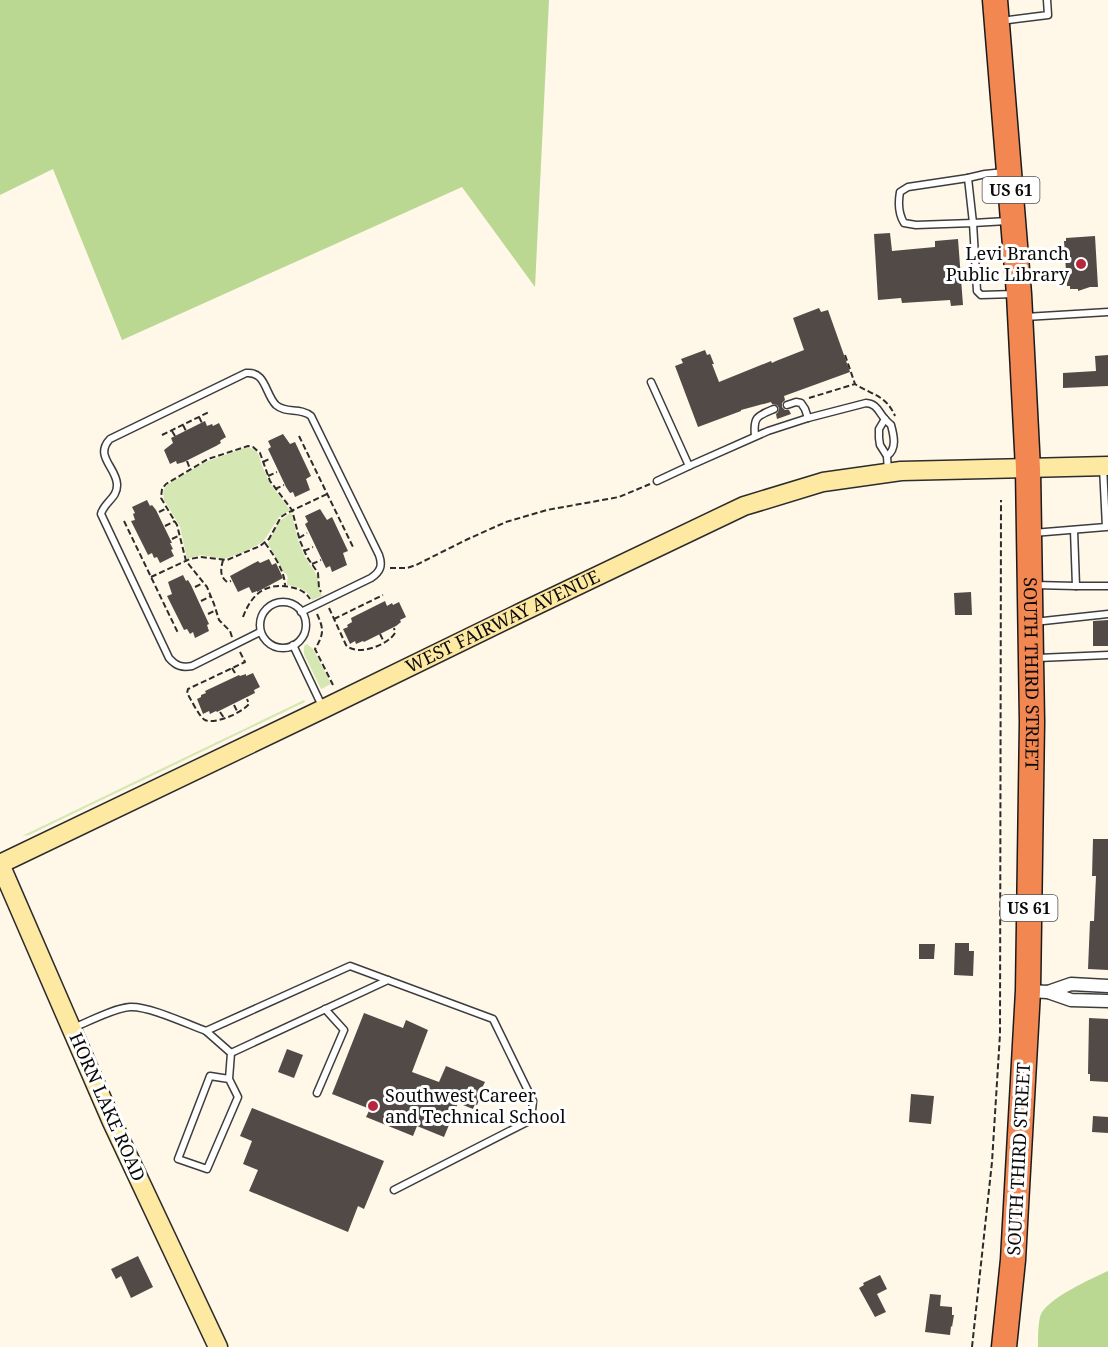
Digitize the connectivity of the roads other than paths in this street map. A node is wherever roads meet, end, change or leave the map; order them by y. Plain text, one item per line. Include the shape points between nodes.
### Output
1 (1047, 0) edge
2 (996, 11) edge
3 (1009, 172) junction
4 (968, 178) junction
5 (1013, 220) junction
6 (974, 223) junction
7 (1019, 306) junction
8 (1108, 312) edge
9 (651, 382) dead end
10 (787, 405) dead end
11 (774, 409) dead end
12 (807, 418) junction
13 (885, 419) junction
14 (755, 436) junction
15 (887, 464) junction
16 (689, 466) junction
17 (1106, 466) edge
18 (1028, 469) junction
19 (657, 481) road end
20 (1107, 527) edge
21 (1074, 530) junction
22 (1029, 533) junction
23 (1030, 585) junction
24 (1076, 586) junction
25 (1108, 586) edge
26 (301, 612) junction
27 (1108, 614) edge
28 (1030, 622) junction
29 (261, 632) junction
30 (293, 645) junction
31 (1108, 655) edge
32 (1031, 659) junction
33 (323, 709) junction
34 (0, 864) edge
35 (388, 980) junction
36 (1108, 986) edge
37 (1038, 992) junction
38 (1108, 1002) edge
39 (325, 1009) junction
40 (72, 1029) junction
41 (206, 1031) junction
42 (231, 1053) junction
43 (229, 1079) junction
44 (317, 1093) dead end
45 (394, 1190) dead end
46 (218, 1347) edge
47 (1005, 1347) edge

1 - 2 lane via 1048,15
2 - 3 highway, SOUTH THIRD STREET / US 61
3 - 4 lane
3 - 5 highway, SOUTH THIRD STREET / US 61
4 - 6 lane
4 - 6 lane via 908,187 900,192 900,217 904,223 916,225
5 - 6 lane
5 - 7 highway, SOUTH THIRD STREET / US 61
6 - 7 lane via 977,291
7 - 8 lane
7 - 18 highway, SOUTH THIRD STREET / US 61
9 - 16 lane
10 - 12 lane via 801,403
11 - 14 lane via 756,419
12 - 13 lane via 868,403 877,407
12 - 14 lane
13 - 15 lane via 879,438
13 - 15 lane via 892,427 894,448
14 - 16 lane
15 - 18 street, WEST FAIRWAY AVENUE
15 - 33 street, WEST FAIRWAY AVENUE via 744,506
16 - 19 lane
17 - 18 street, WEST FAIRWAY AVENUE
17 - 20 lane
18 - 22 highway, SOUTH THIRD STREET / US 61
20 - 21 lane
21 - 22 lane
21 - 24 lane
22 - 23 highway, SOUTH THIRD STREET / US 61
23 - 24 lane
23 - 28 highway, SOUTH THIRD STREET / US 61
24 - 25 lane
26 - 29 lane via 290,604 272,606 262,616
26 - 29 lane via 371,578 381,566 379,555 311,416 276,405 261,379 246,373 110,439 104,453 117,486 102,510 102,518 172,662 181,667 192,666
26 - 30 lane via 305,630
27 - 28 lane
28 - 32 highway, SOUTH THIRD STREET / US 61
29 - 30 lane via 273,646
30 - 33 lane
31 - 32 lane
32 - 37 highway, SOUTH THIRD STREET / US 61
33 - 34 street, WEST FAIRWAY AVENUE
34 - 40 street, HORN LAKE ROAD
35 - 39 lane
35 - 41 lane via 350,966
35 - 45 lane via 493,1019 533,1101 531,1120
36 - 37 street via 1071,984
37 - 38 street via 1071,1000
37 - 47 highway, SOUTH THIRD STREET / US 61
39 - 42 lane
39 - 44 lane via 344,1030
40 - 41 lane via 130,1007
40 - 46 street, HORN LAKE ROAD
41 - 42 lane
42 - 43 lane
43 - 43 lane via 210,1076 178,1159 207,1169 238,1097

